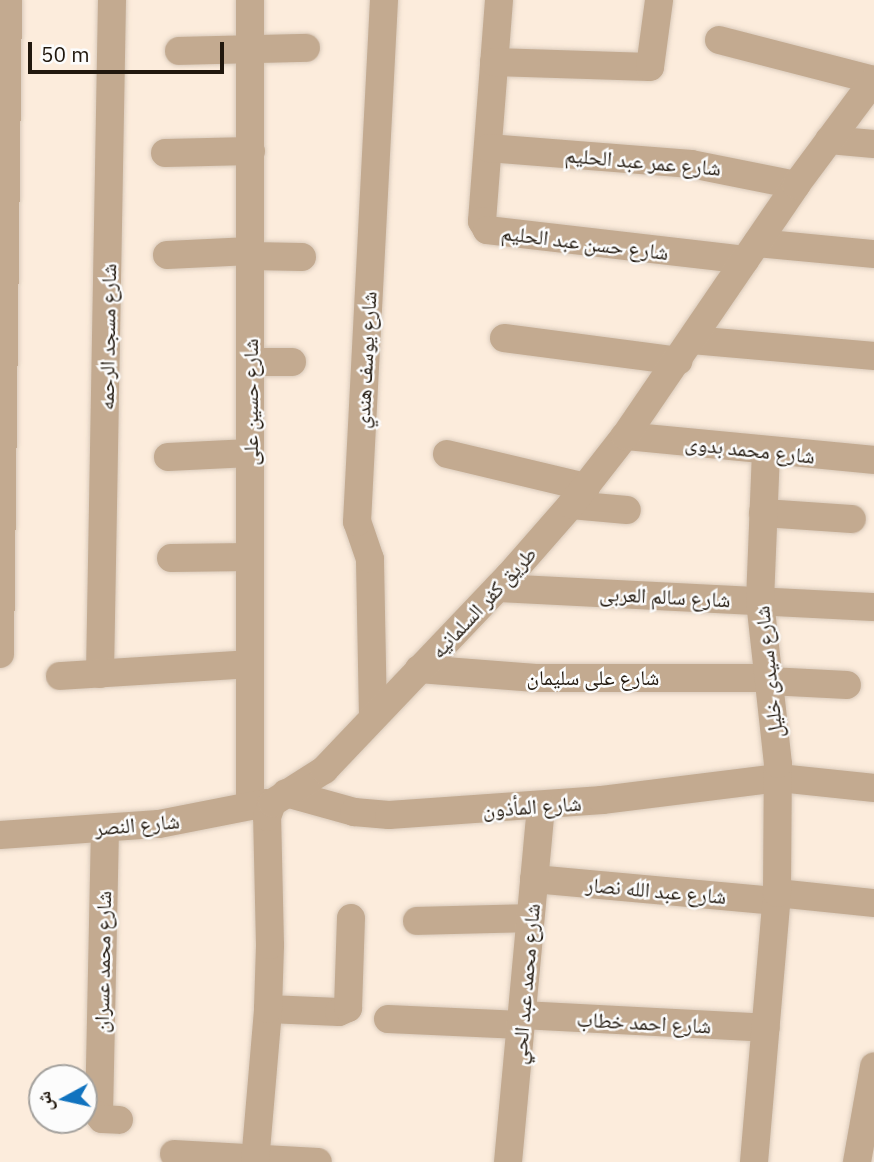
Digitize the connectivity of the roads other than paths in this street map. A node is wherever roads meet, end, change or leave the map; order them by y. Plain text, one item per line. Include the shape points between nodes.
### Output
1 (8, 0) edge
2 (112, 0) edge
3 (250, 0) edge
4 (384, 0) edge
5 (499, 0) edge
6 (659, 0) edge
7 (719, 40) dead end
8 (306, 48) dead end
9 (250, 49) junction
10 (179, 51) dead end
11 (494, 62) junction
12 (874, 80) edge
13 (829, 139) junction
14 (874, 144) edge
15 (488, 149) junction
16 (251, 151) junction
17 (165, 153) dead end
18 (796, 185) junction
19 (751, 252) junction
20 (250, 254) junction
21 (874, 254) edge
22 (167, 255) dead end
23 (302, 257) dead end
24 (504, 338) dead end
25 (685, 350) junction
26 (874, 356) edge
27 (250, 362) junction
28 (292, 362) dead end
29 (625, 436) junction
30 (766, 451) junction
31 (250, 453) junction
32 (447, 454) dead end
33 (168, 457) dead end
34 (874, 460) edge
35 (579, 496) junction
36 (628, 510) dead end
37 (762, 513) junction
38 (852, 519) dead end
39 (250, 556) junction
40 (171, 558) dead end
41 (498, 588) junction
42 (761, 601) junction
43 (874, 607) edge
44 (0, 654) edge
45 (250, 664) junction
46 (419, 669) junction
47 (100, 674) junction
48 (60, 676) dead end
49 (768, 680) junction
50 (847, 685) dead end
51 (373, 717) junction
52 (779, 778) junction
53 (874, 788) edge
54 (270, 800) junction
55 (541, 806) junction
56 (105, 828) junction
57 (0, 835) edge
58 (534, 879) junction
59 (777, 897) junction
60 (874, 903) edge
61 (351, 918) dead end
62 (530, 918) junction
63 (417, 921) dead end
64 (268, 1009) junction
65 (388, 1019) dead end
66 (521, 1021) junction
67 (766, 1028) junction
68 (874, 1067) edge
69 (119, 1120) dead end
70 (174, 1154) dead end
71 (255, 1160) edge
72 (318, 1162) edge
73 (508, 1162) edge
74 (754, 1162) edge
75 (857, 1162) edge

1 - 44 street
2 - 47 street, شارع مسجد الرحمه
3 - 9 street, شارع حسين على
4 - 51 street, شارع يوسف هندي via 357,523 370,559
5 - 11 street, شارع حسن عبد الحليم
6 - 11 street via 650,67
7 - 12 street
8 - 9 street
9 - 10 street
9 - 16 street, شارع حسين على
11 - 15 street, شارع حسن عبد الحليم
12 - 13 street, طريق كفر السلمانيه
13 - 14 street
13 - 18 street, طريق كفر السلمانيه
15 - 18 street, شارع عمر عبد الحليم via 691,163
15 - 19 street, شارع حسن عبد الحليم via 482,221 492,232
16 - 17 street
16 - 20 street, شارع حسين على
18 - 19 street, طريق كفر السلمانيه
19 - 21 street, شارع حسن عبد الحليم
19 - 25 street, طريق كفر السلمانيه
20 - 22 street
20 - 23 street
20 - 27 street, شارع حسين على
24 - 25 street
25 - 26 street
25 - 29 street, طريق كفر السلمانيه
27 - 28 street
27 - 31 street, شارع حسين على
29 - 30 street, شارع محمد بدوى
29 - 35 street, طريق كفر السلمانيه
30 - 34 street, شارع محمد بدوى
30 - 37 street, شارع سيدى خليل
31 - 33 street
31 - 39 street, شارع حسين على
32 - 35 street
35 - 36 street
35 - 41 street, طريق كفر السلمانيه
37 - 38 street
37 - 42 street, شارع سيدى خليل
39 - 40 street
39 - 45 street, شارع حسين على
41 - 42 street, شارع سالم العربى
41 - 46 street, طريق كفر السلمانيه
42 - 43 street, شارع سالم العربى
42 - 49 street, شارع سيدى خليل
45 - 47 street
45 - 54 street, شارع حسين على
46 - 49 street, شارع على سليمان via 536,678
46 - 51 street, طريق كفر السلمانيه
47 - 48 street
49 - 50 street, شارع على سليمان
49 - 52 street, شارع سيدى خليل
51 - 54 street, طريق كفر السلمانيه via 324,770
52 - 53 street, شارع المأذون
52 - 55 street, شارع المأذون
52 - 59 street, شارع سيدى خليل
54 - 55 street, شارع المأذون via 389,815
54 - 56 street, شارع النصر via 190,819
54 - 64 street
55 - 58 street, شارع محمد عبد الحي
56 - 57 street, شارع النصر
56 - 69 street, شارع محمد عسران via 99,1115
58 - 59 street, شارع عبد الله نصار
58 - 62 street, شارع محمد عبد الحي
59 - 60 street
59 - 67 street, شارع سيدى خليل
61 - 64 street via 348,1008 339,1012
62 - 63 street
62 - 66 street, شارع محمد عبد الحي
64 - 71 street
65 - 66 street, شارع احمد خطاب
66 - 67 street, شارع احمد خطاب
66 - 73 street, شارع محمد عبد الحي
67 - 74 street, شارع سيدى خليل
68 - 75 street
70 - 71 street
71 - 72 street

